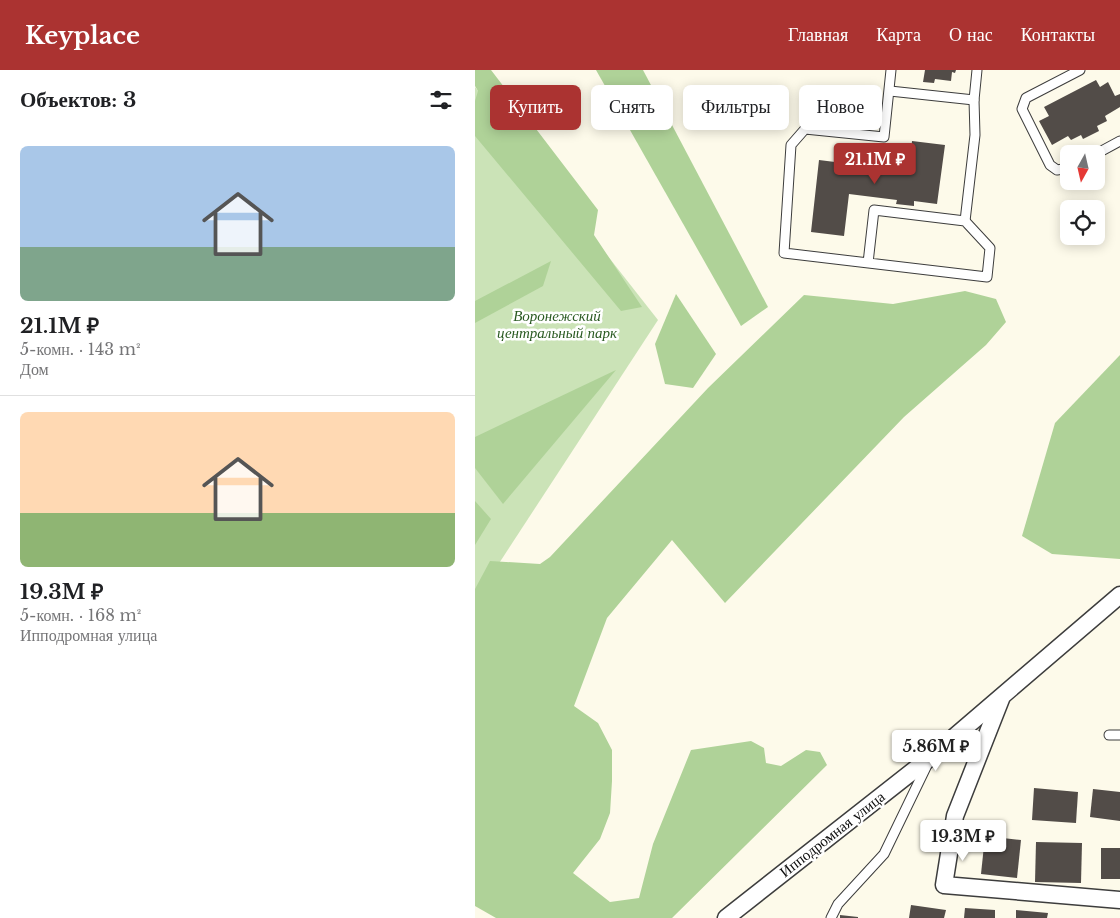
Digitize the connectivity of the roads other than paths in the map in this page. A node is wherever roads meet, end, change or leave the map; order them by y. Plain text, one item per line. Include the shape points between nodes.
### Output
1 (891, 70) edge
2 (977, 70) edge
3 (1080, 70) edge
4 (890, 91) junction
5 (974, 100) junction
6 (1120, 141) edge
7 (1105, 149) edge
8 (1060, 170) edge
9 (965, 221) junction
10 (867, 263) junction
11 (1120, 595) edge
12 (1002, 697) junction
13 (1120, 734) edge
14 (1109, 735) dead end
15 (931, 756) junction
16 (1120, 900) edge
17 (726, 918) edge
18 (831, 918) edge

1 - 4 lane
2 - 5 lane
3 - 8 lane via 1026,98 1022,109 1049,165
4 - 5 lane
4 - 10 lane via 884,137 805,129 791,146 784,253
5 - 9 lane via 975,135
6 - 7 lane
9 - 10 lane via 873,210
9 - 10 lane via 990,248 987,277
11 - 12 street, Ипподромная улица
12 - 15 street, Ипподромная улица
12 - 16 street via 955,816 944,885
13 - 14 lane
15 - 17 street, Ипподромная улица
15 - 18 lane via 884,854 838,904

